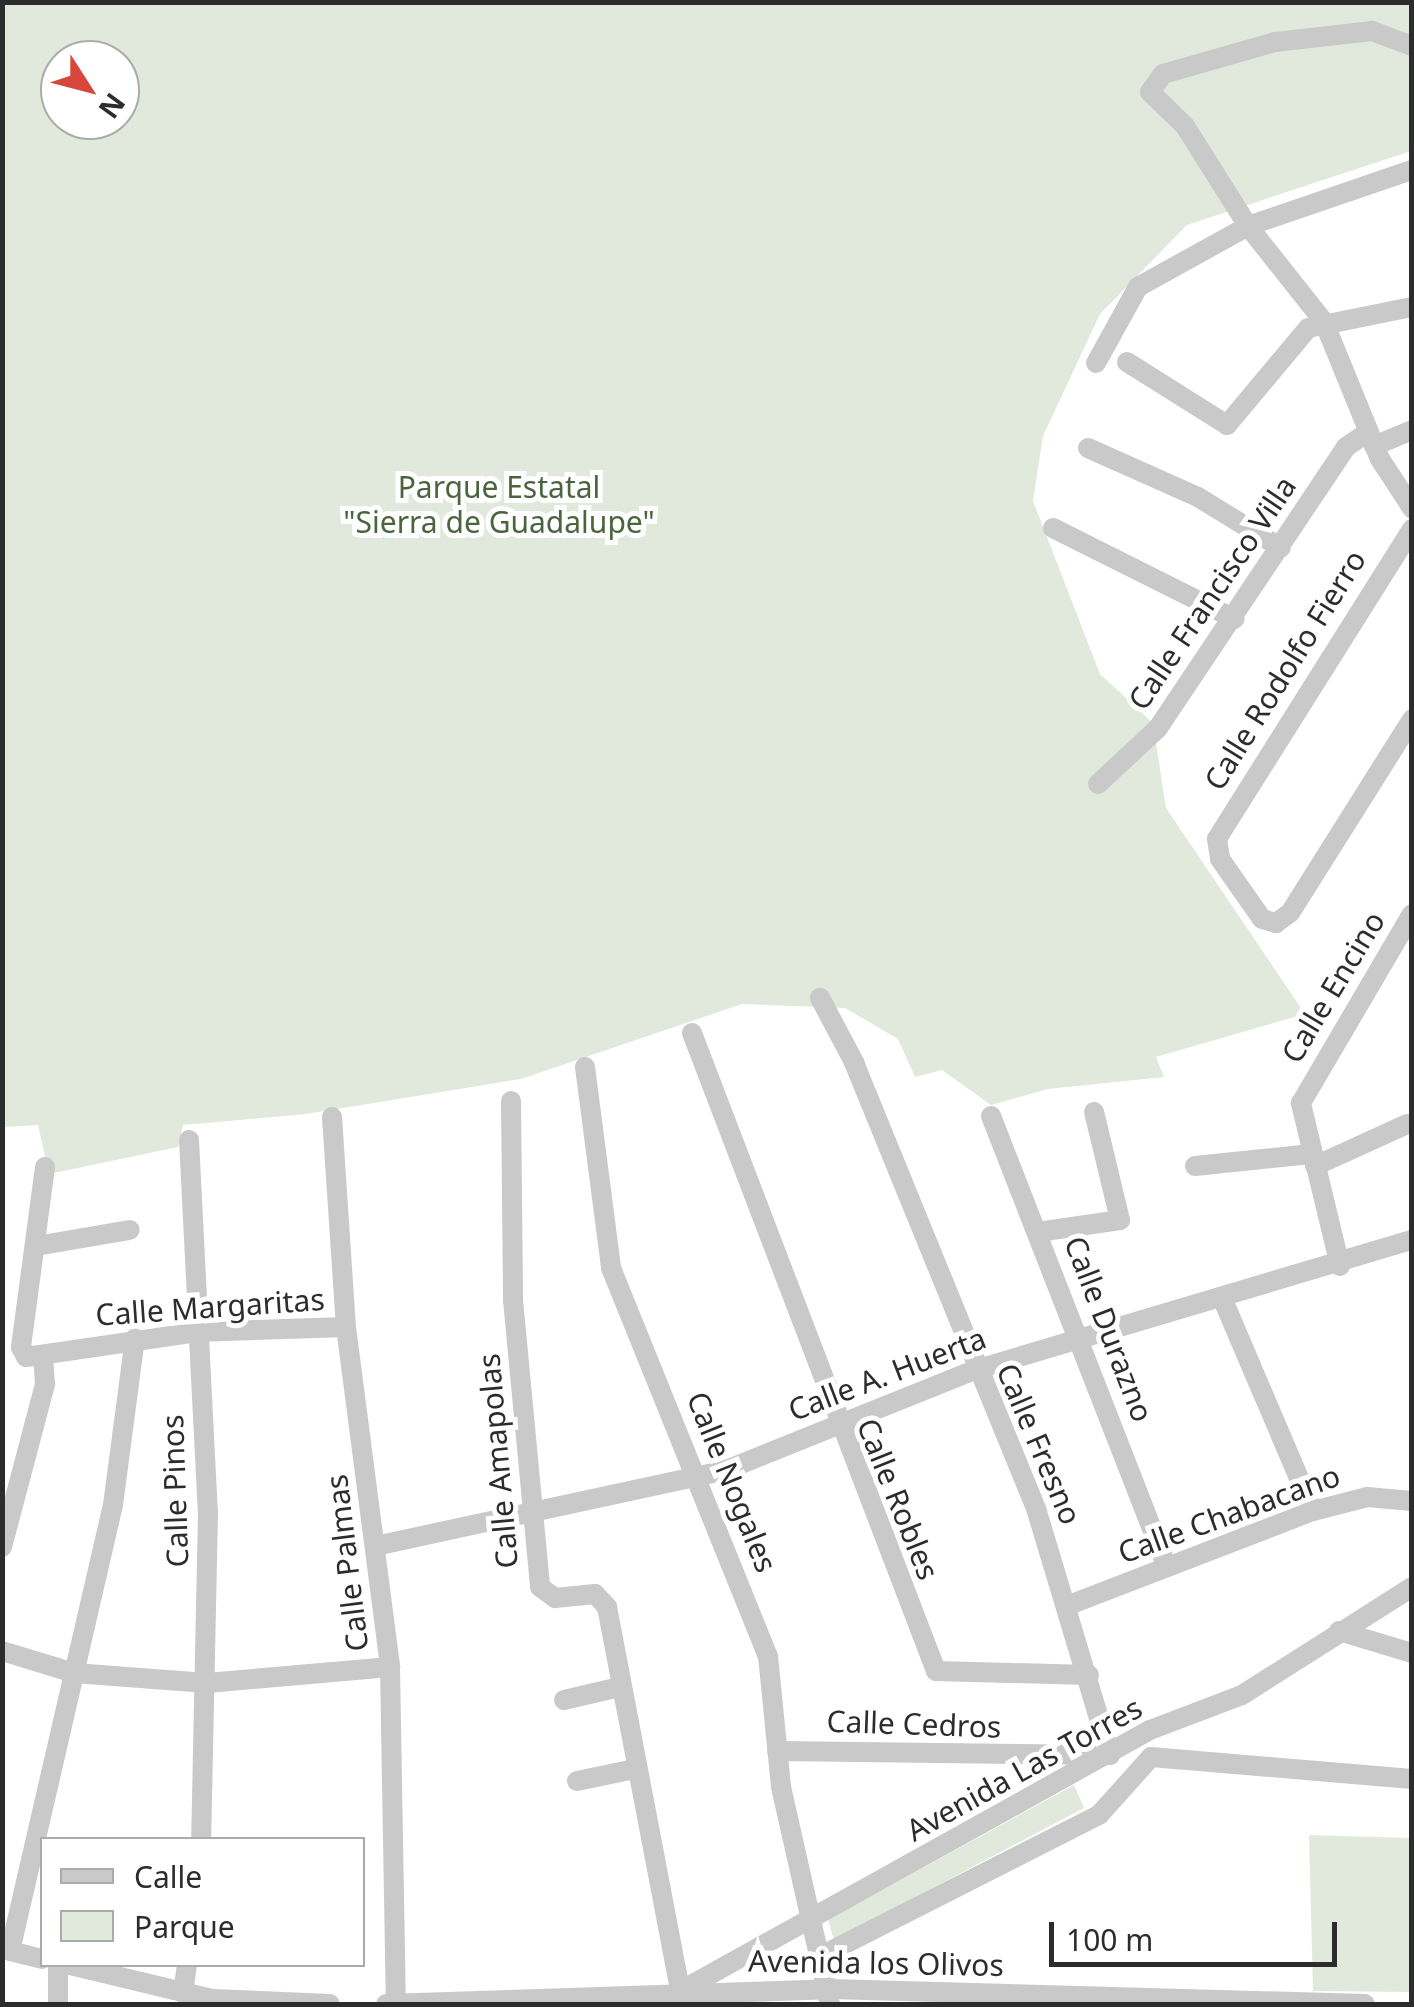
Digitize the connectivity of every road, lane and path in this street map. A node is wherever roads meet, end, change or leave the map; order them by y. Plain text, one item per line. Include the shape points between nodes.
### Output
1 (1412, 46) edge
2 (1412, 170) edge
3 (1248, 226) junction
4 (1412, 308) edge
5 (1324, 322) junction
6 (1127, 362) dead end
7 (1096, 363) dead end
8 (1412, 430) edge
9 (1371, 439) junction
10 (1088, 448) dead end
11 (1412, 508) edge
12 (1053, 528) dead end
13 (1412, 529) edge
14 (1281, 548) junction
15 (1235, 619) junction
16 (1412, 719) edge
17 (1098, 784) dead end
18 (1412, 914) edge
19 (820, 998) dead end
20 (692, 1033) dead end
21 (585, 1067) dead end
22 (511, 1100) dead end
23 (1094, 1112) dead end
24 (991, 1116) dead end
25 (332, 1117) dead end
26 (1406, 1124) dead end
27 (189, 1140) dead end
28 (1313, 1160) junction
29 (1194, 1166) dead end
30 (45, 1167) dead end
31 (130, 1230) dead end
32 (1038, 1232) junction
33 (1412, 1240) edge
34 (36, 1246) junction
35 (1340, 1266) junction
36 (1222, 1300) junction
37 (346, 1328) junction
38 (197, 1332) junction
39 (1080, 1336) junction
40 (135, 1338) junction
41 (43, 1356) junction
42 (976, 1370) junction
43 (836, 1425) junction
44 (698, 1476) junction
45 (1412, 1501) edge
46 (1313, 1511) junction
47 (538, 1513) junction
48 (380, 1545) junction
49 (2, 1546) edge
50 (1167, 1566) junction
51 (1412, 1588) edge
52 (1069, 1605) junction
53 (1339, 1631) junction
54 (2, 1651) edge
55 (1412, 1652) edge
56 (390, 1667) junction
57 (74, 1673) junction
58 (1089, 1675) junction
59 (207, 1683) junction
60 (620, 1688) junction
61 (564, 1700) dead end
62 (776, 1751) junction
63 (1110, 1755) junction
64 (634, 1769) junction
65 (1412, 1779) edge
66 (577, 1781) dead end
67 (201, 1837) edge
68 (811, 1922) junction
69 (6, 1950) edge
70 (823, 1955) junction
71 (40, 1958) edge
72 (58, 1967) edge
73 (78, 1967) edge
74 (186, 1967) edge
75 (758, 1990) junction
76 (183, 1993) junction
77 (830, 1997) edge
78 (673, 1998) edge
79 (980, 1999) edge
80 (212, 2002) edge
81 (58, 2004) edge
82 (330, 2004) edge
83 (386, 2004) edge
84 (396, 2004) edge
85 (506, 2004) edge
86 (738, 2004) edge
87 (1365, 2004) edge

1 - 3 street via 1372,31 1274,42 1158,79 1150,97 1186,126
2 - 3 street
3 - 5 street
3 - 7 street via 1135,290
4 - 5 street
5 - 6 street via 1300,335 1226,425
5 - 9 street
8 - 9 street
9 - 11 street
9 - 14 street, Calle Francisco Villa via 1346,447
10 - 14 street via 1198,497
12 - 15 street
13 - 16 street, Calle Rodolfo Fierro via 1216,846 1256,914 1270,922 1290,913
14 - 15 street, Calle Francisco Villa
15 - 17 street, Calle Francisco Villa via 1158,728
18 - 28 street, Calle Encino via 1305,1091
19 - 42 street, Calle Fresno via 855,1064
20 - 43 street, Calle Robles
21 - 44 street, Calle Nogales via 607,1254
22 - 47 street, Calle Amapolas via 512,1300
23 - 32 street via 1120,1220
24 - 32 street, Calle Durazno
25 - 37 street, Calle Palmas
26 - 28 street
27 - 38 street, Calle Pinos
28 - 29 street
28 - 35 street, Calle Encino
30 - 34 street
31 - 34 street
32 - 39 street, Calle Durazno
33 - 35 street, Calle A. Huerta
34 - 41 street, Calle Margaritas via 21,1354
35 - 36 street, Calle A. Huerta
36 - 39 street, Calle A. Huerta
36 - 46 street
37 - 38 street, Calle Margaritas
37 - 48 street, Calle Palmas
38 - 40 street, Calle Margaritas
38 - 59 street, Calle Pinos
39 - 42 street, Calle A. Huerta
39 - 50 street, Calle Durazno
40 - 41 street, Calle Margaritas
40 - 57 street via 113,1505
41 - 49 street via 45,1384
42 - 43 street, Calle A. Huerta
42 - 52 street, Calle Fresno
43 - 44 street, Calle A. Huerta
43 - 58 street, Calle Robles via 936,1671
44 - 47 street, Calle A. Huerta
44 - 62 street, Calle Nogales via 768,1656
45 - 46 street, Calle Chabacano via 1368,1497
46 - 50 street, Calle Chabacano
47 - 48 street, Calle A. Huerta
47 - 60 street, Calle Amapolas via 542,1592 555,1598 590,1592 604,1601
48 - 56 street, Calle Palmas
50 - 52 street, Calle Chabacano
51 - 53 street, Avenida Las Torres
52 - 58 street, Calle Fresno
53 - 55 street
53 - 63 street, Avenida Las Torres via 1225,1705 1164,1724
54 - 57 street
56 - 59 street
56 - 84 street, Calle Palmas
57 - 59 street
57 - 69 street
58 - 63 street, Calle Fresno
59 - 67 street, Calle Pinos
60 - 61 street
60 - 64 street, Calle Amapolas
62 - 63 street, Calle Cedros
62 - 68 street, Calle Nogales
63 - 68 street, Avenida Las Torres
64 - 66 street
64 - 78 street, Calle Amapolas
65 - 70 street, Avenida Las Torres via 1151,1757 1099,1815
68 - 70 street, Calle Nogales
68 - 78 street, Avenida Las Torres
69 - 71 street
70 - 77 street, Calle Nogales
72 - 81 street
73 - 76 street
74 - 76 street
75 - 77 street, Avenida los Olivos
75 - 78 street, Avenida los Olivos
75 - 86 street
76 - 80 street
77 - 79 street, Avenida los Olivos
78 - 85 street, Avenida los Olivos
79 - 87 street, Avenida los Olivos
80 - 82 street
83 - 84 street, Avenida los Olivos
84 - 85 street, Avenida los Olivos

